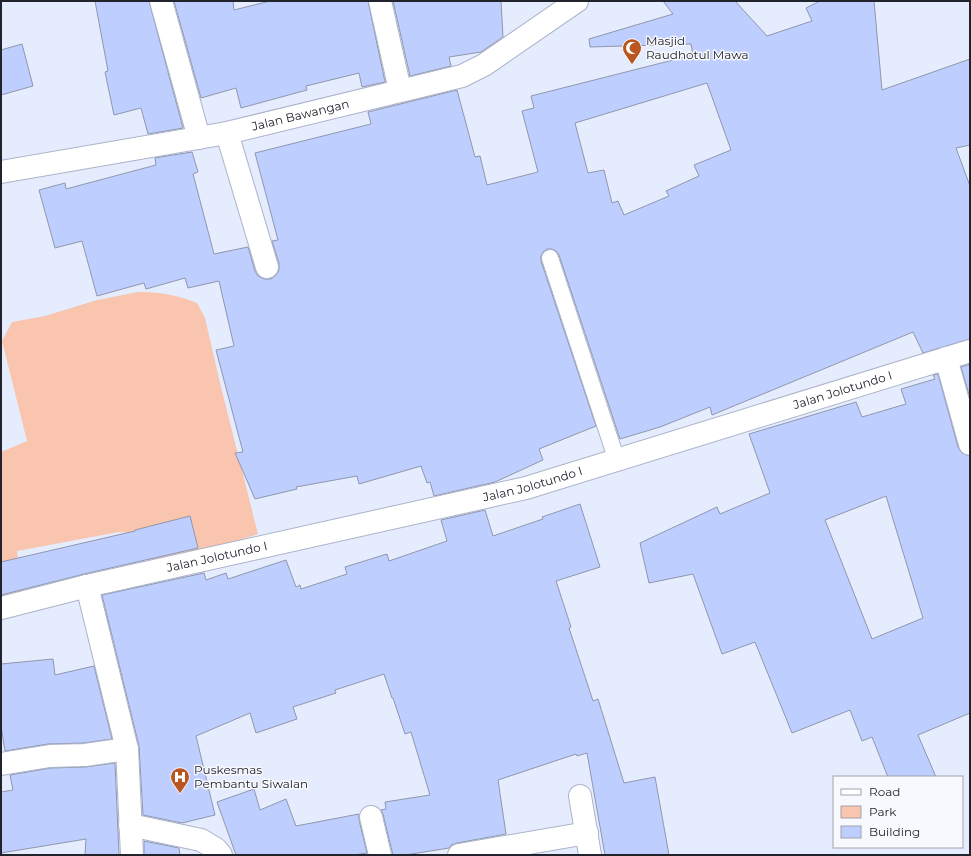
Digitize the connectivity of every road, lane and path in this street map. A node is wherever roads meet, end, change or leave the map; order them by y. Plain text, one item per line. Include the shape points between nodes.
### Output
1 (161, 1) edge
2 (380, 1) edge
3 (577, 1) edge
4 (400, 90) junction
5 (227, 132) junction
6 (199, 138) junction
7 (1, 172) edge
8 (550, 258) dead end
9 (267, 267) dead end
10 (970, 351) edge
11 (946, 358) junction
12 (970, 444) edge
13 (617, 461) junction
14 (87, 586) junction
15 (1, 608) edge
16 (127, 749) junction
17 (1, 764) edge
18 (580, 796) dead end
19 (371, 817) dead end
20 (130, 825) junction
21 (587, 833) junction
22 (132, 855) edge
23 (221, 855) edge
24 (380, 855) edge
25 (459, 855) edge
26 (590, 855) edge

1 - 6 street
2 - 4 street
3 - 4 street, Jalan Bawangan via 484,65 462,76
4 - 5 street, Jalan Bawangan
5 - 6 street, Jalan Bawangan
5 - 9 street
6 - 7 street, Jalan Bawangan
8 - 13 lane
10 - 11 street, Jalan Jolotundo I
11 - 12 street
11 - 13 street, Jalan Jolotundo I
13 - 14 street, Jalan Jolotundo I via 526,488
14 - 15 street, Jalan Jolotundo I
14 - 16 street
16 - 17 street via 84,755 50,756
16 - 20 street
18 - 21 street
19 - 24 street
20 - 22 street
20 - 23 street via 201,840
21 - 25 street
21 - 26 street

